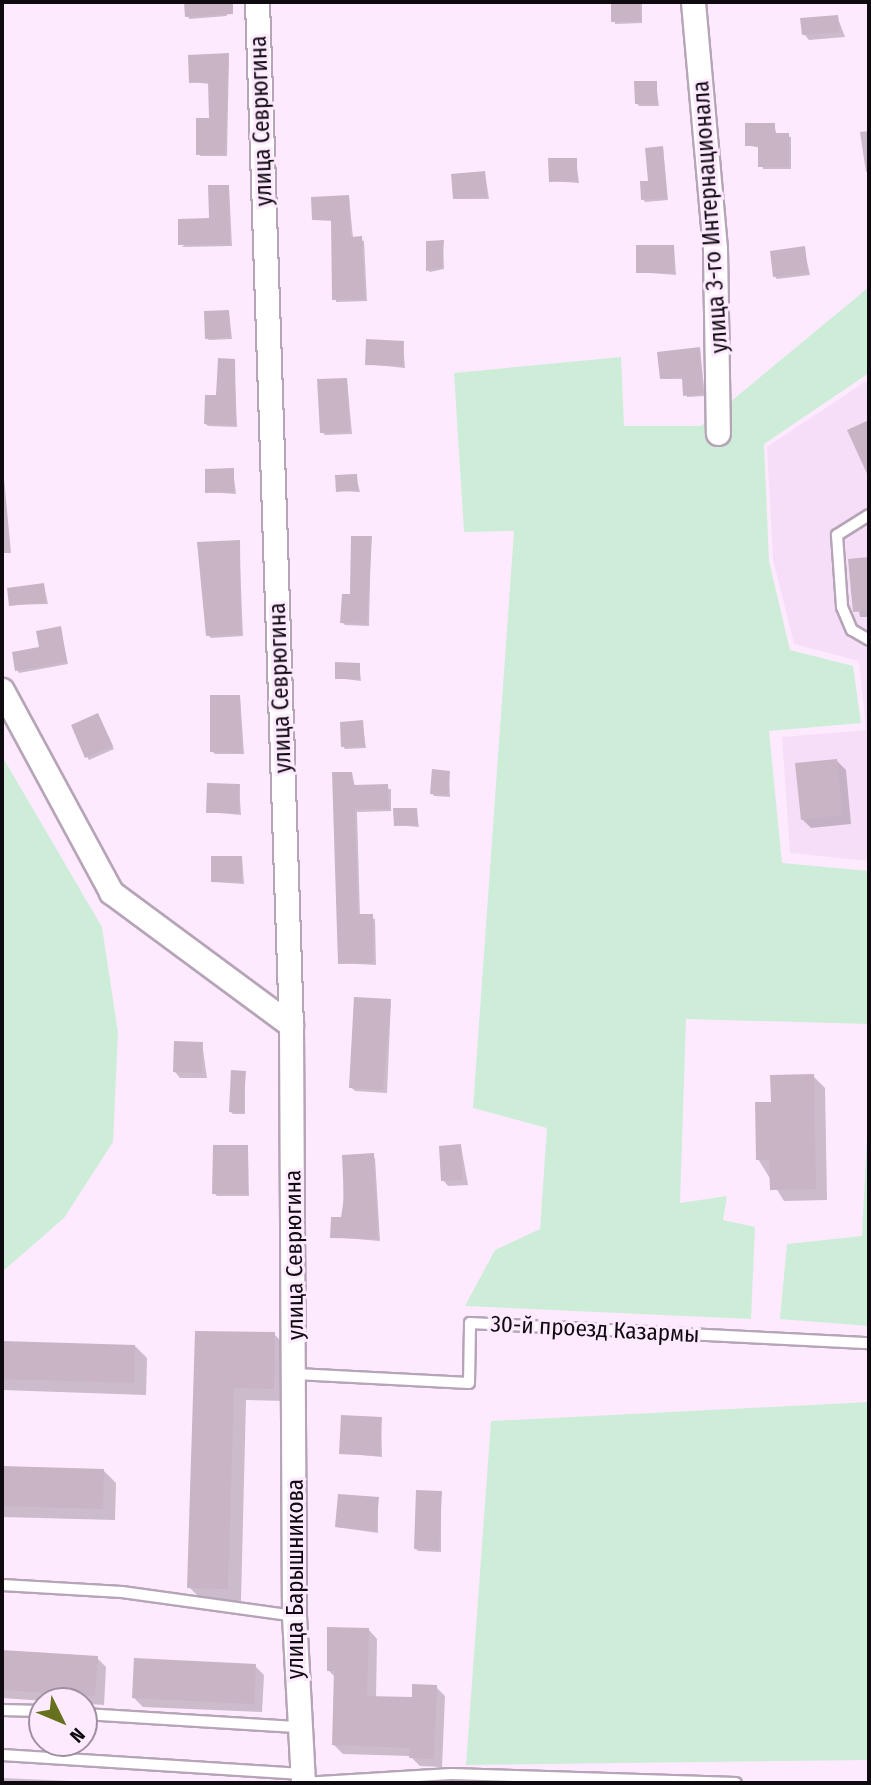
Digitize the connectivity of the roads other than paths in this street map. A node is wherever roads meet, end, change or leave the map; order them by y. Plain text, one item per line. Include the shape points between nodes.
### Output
1 (257, 2) edge
2 (693, 2) edge
3 (718, 433) dead end
4 (869, 515) edge
5 (869, 640) edge
6 (2, 690) edge
7 (291, 1025) junction
8 (869, 1343) edge
9 (296, 1374) junction
10 (2, 1585) edge
11 (295, 1616) junction
12 (2, 1710) edge
13 (28, 1711) edge
14 (98, 1715) edge
15 (296, 1727) junction
16 (2, 1755) edge
17 (302, 1780) edge
18 (736, 1783) edge

1 - 7 street, улица Севрюгина
2 - 3 street, улица 3-го Интернационала via 715,248
4 - 5 lane via 836,535 842,607 852,630
6 - 7 street via 111,892
7 - 9 street, улица Севрюгина
8 - 9 lane, 30-й проезд Казармы via 470,1322 469,1383
9 - 11 street, улица Барышникова
10 - 11 lane via 121,1592
11 - 15 street, улица Барышникова
12 - 13 lane
14 - 15 lane
15 - 17 street, улица Барышникова
16 - 17 lane
17 - 18 lane via 451,1774

